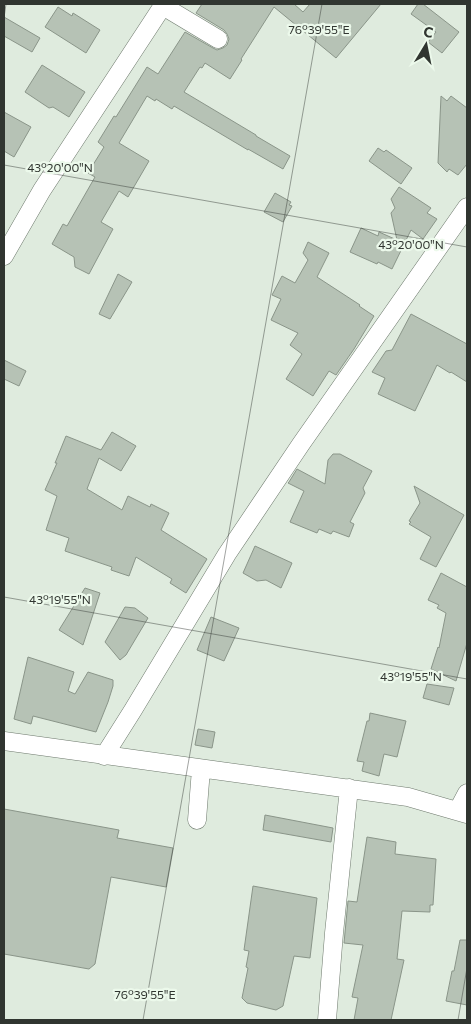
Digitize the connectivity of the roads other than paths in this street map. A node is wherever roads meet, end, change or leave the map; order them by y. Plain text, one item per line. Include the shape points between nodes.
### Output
1 (164, 5) edge
2 (218, 39) dead end
3 (467, 207) edge
4 (4, 256) edge
5 (4, 741) edge
6 (104, 756) junction
7 (201, 769) junction
8 (349, 788) junction
9 (467, 793) edge
10 (462, 812) edge
11 (197, 820) dead end
12 (326, 1020) edge

1 - 2 street
1 - 4 street via 42,190
3 - 6 street via 227,554
5 - 6 street
6 - 7 street
7 - 8 street
7 - 11 street
8 - 10 street via 408,797
8 - 12 street
9 - 10 street

